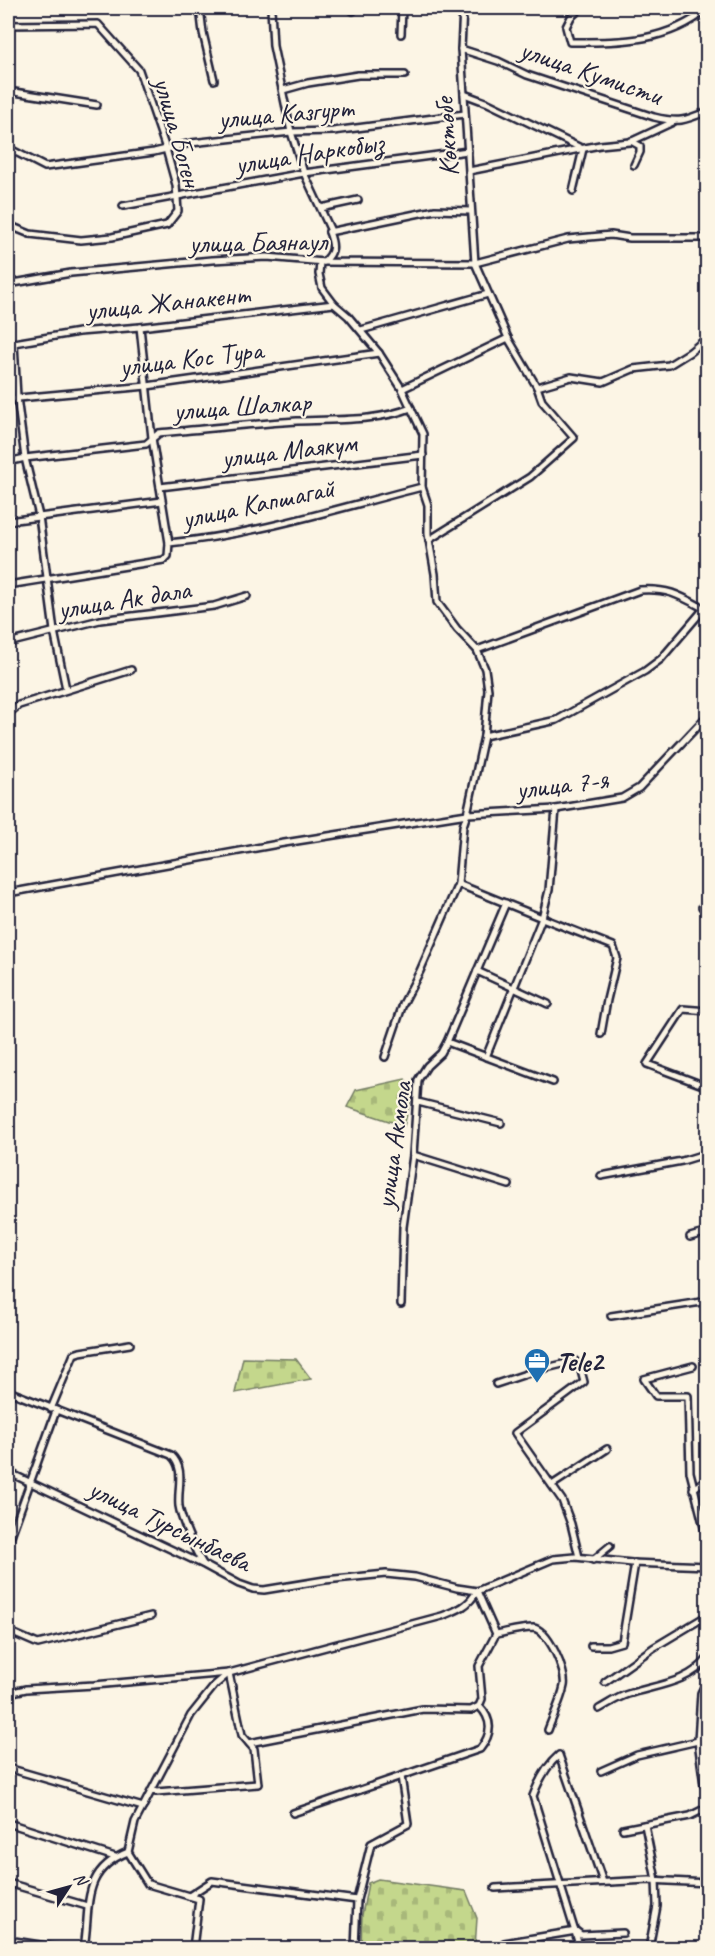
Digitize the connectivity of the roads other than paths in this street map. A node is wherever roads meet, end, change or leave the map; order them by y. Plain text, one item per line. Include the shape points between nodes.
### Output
1 (200, 8) edge
2 (271, 8) edge
3 (402, 8) edge
4 (463, 8) edge
5 (580, 8) edge
6 (708, 9) edge
7 (8, 25) edge
8 (401, 34) dead end
9 (461, 49) junction
10 (405, 75) dead end
11 (214, 81) dead end
12 (283, 90) junction
13 (8, 91) edge
14 (464, 94) junction
15 (97, 105) dead end
16 (708, 111) edge
17 (465, 114) junction
18 (674, 122) junction
19 (291, 132) junction
20 (631, 141) junction
21 (8, 148) edge
22 (166, 149) junction
23 (583, 149) junction
24 (468, 151) junction
25 (634, 165) dead end
26 (469, 171) junction
27 (304, 172) junction
28 (573, 191) dead end
29 (176, 197) junction
30 (358, 201) dead end
31 (123, 206) dead end
32 (321, 208) junction
33 (471, 211) junction
34 (8, 225) edge
35 (329, 232) junction
36 (708, 238) edge
37 (322, 262) junction
38 (475, 263) junction
39 (8, 284) edge
40 (488, 294) junction
41 (334, 304) junction
42 (140, 327) junction
43 (362, 330) junction
44 (708, 338) edge
45 (508, 339) junction
46 (10, 343) edge
47 (379, 352) junction
48 (147, 387) junction
49 (537, 387) junction
50 (402, 389) junction
51 (17, 397) junction
52 (8, 399) edge
53 (411, 408) junction
54 (152, 438) junction
55 (423, 455) junction
56 (25, 458) junction
57 (8, 462) edge
58 (160, 487) junction
59 (422, 487) junction
60 (162, 501) junction
61 (39, 516) junction
62 (8, 521) edge
63 (429, 540) junction
64 (169, 543) junction
65 (48, 579) junction
66 (8, 585) edge
67 (247, 597) dead end
68 (705, 606) edge
69 (54, 631) junction
70 (8, 643) edge
71 (477, 650) junction
72 (131, 670) dead end
73 (66, 688) junction
74 (8, 714) edge
75 (708, 715) edge
76 (484, 736) junction
77 (556, 809) junction
78 (467, 814) junction
79 (458, 884) junction
80 (8, 893) edge
81 (708, 898) edge
82 (506, 903) junction
83 (702, 907) dead end
84 (542, 918) junction
85 (477, 970) junction
86 (512, 987) junction
87 (548, 1004) dead end
88 (708, 1011) edge
89 (601, 1034) dead end
90 (447, 1042) junction
91 (385, 1057) dead end
92 (486, 1057) junction
93 (553, 1082) dead end
94 (708, 1087) edge
95 (418, 1102) junction
96 (501, 1123) dead end
97 (708, 1153) edge
98 (413, 1155) junction
99 (601, 1176) dead end
100 (509, 1185) dead end
101 (708, 1232) edge
102 (690, 1237) dead end
103 (708, 1301) edge
104 (401, 1304) dead end
105 (611, 1316) dead end
106 (130, 1344) dead end
107 (693, 1366) dead end
108 (496, 1384) dead end
109 (8, 1391) edge
110 (54, 1410) junction
111 (607, 1449) dead end
112 (8, 1472) edge
113 (708, 1478) edge
114 (31, 1482) junction
115 (552, 1485) junction
116 (693, 1489) junction
117 (708, 1543) edge
118 (8, 1544) edge
119 (610, 1546) dead end
120 (579, 1557) junction
121 (593, 1560) junction
122 (635, 1563) junction
123 (204, 1565) junction
124 (708, 1566) edge
125 (477, 1591) junction
126 (708, 1615) edge
127 (152, 1616) dead end
128 (8, 1631) edge
129 (496, 1634) junction
130 (591, 1646) dead end
131 (708, 1658) edge
132 (708, 1668) edge
133 (229, 1673) junction
134 (605, 1682) dead end
135 (8, 1693) edge
136 (478, 1706) junction
137 (598, 1708) dead end
138 (548, 1730) dead end
139 (698, 1741) junction
140 (249, 1743) junction
141 (8, 1768) edge
142 (601, 1771) dead end
143 (401, 1776) junction
144 (152, 1790) junction
145 (708, 1791) edge
146 (143, 1807) junction
147 (708, 1807) edge
148 (293, 1813) dead end
149 (8, 1823) edge
150 (645, 1825) junction
151 (623, 1829) dead end
152 (128, 1852) junction
153 (115, 1857) junction
154 (656, 1880) junction
155 (603, 1882) junction
156 (8, 1883) edge
157 (708, 1883) edge
158 (561, 1884) junction
159 (495, 1888) dead end
160 (189, 1896) junction
161 (357, 1900) junction
162 (87, 1906) junction
163 (576, 1931) junction
164 (623, 1933) dead end
165 (8, 1940) edge
166 (504, 1942) dead end
167 (84, 1947) edge
168 (58, 1948) edge
169 (102, 1948) edge
170 (193, 1948) edge
171 (355, 1948) edge
172 (580, 1948) edge
173 (649, 1948) edge

1 - 11 street
2 - 12 street via 273,46
3 - 8 street
4 - 9 street, Көктөбе
5 - 6 street via 566,27 570,42 624,42 657,36
7 - 22 street, улица Боген via 98,24 139,70
9 - 14 street, Көктөбе
9 - 18 street, улица Кумисти via 527,75
10 - 12 street via 358,75
12 - 19 street
13 - 15 street
14 - 17 street, Көктөбе
14 - 23 street
16 - 18 street, улица Кумисти
17 - 19 street, улица Казгурт via 333,131
17 - 24 street, Көктөбе
18 - 20 street
19 - 22 street, улица Казгурт
19 - 27 street
20 - 23 street
20 - 25 street via 640,146
21 - 22 street, улица Казгурт via 45,167
22 - 29 street, улица Боген
23 - 26 street
23 - 28 street
24 - 26 street, Көктөбе
24 - 27 street, улица Наркобыз
26 - 33 street, Көктөбе
27 - 29 street, улица Наркобыз
27 - 32 street
29 - 31 street, улица Наркобыз
29 - 34 street, улица Боген via 178,211 167,225 112,237 81,240 30,234
30 - 32 street
32 - 35 street
33 - 35 street via 435,210
33 - 38 street, Көктөбе
35 - 37 street via 334,245 332,255
36 - 38 street, улица Баянаул via 578,238
37 - 38 street, улица Баянаул
37 - 39 street, улица Баянаул via 267,257 212,260 71,273
37 - 41 street via 318,274 322,288
38 - 40 street, Көктөбе
40 - 43 street
40 - 45 street, Көктөбе
41 - 42 street, улица Жанакент
41 - 43 street
42 - 46 street, улица Жанакент
42 - 48 street
43 - 47 street
44 - 49 street via 669,364 633,369 603,382 571,377
45 - 49 street, Көктөбе
45 - 50 street
46 - 51 street
47 - 48 street, улица Кос Тура
47 - 50 street
48 - 51 street, улица Кос Тура
48 - 54 street
49 - 63 street, Көктөбе via 542,401 574,438 530,477
50 - 53 street
51 - 52 street, улица Кос Тура
51 - 56 street
53 - 54 street, улица Шалкар via 357,420 170,432
53 - 55 street via 423,435
54 - 56 street, улица Шалкар via 146,444
54 - 58 street
55 - 58 street, улица Маякум
55 - 59 street
56 - 57 street, улица Шалкар
56 - 61 street
58 - 60 street
59 - 63 street via 428,505
59 - 64 street, улица Капшагай via 247,532
60 - 61 street
60 - 64 street
61 - 62 street
61 - 65 street
63 - 71 street via 437,602
64 - 65 street, улица Капшагай via 164,560
65 - 66 street, улица Капшагай
65 - 69 street
67 - 69 street, улица Ак дала via 214,606
68 - 71 street via 675,593 640,590
68 - 76 street via 668,651 645,671 557,720
69 - 70 street, улица Ак дала
69 - 73 street
71 - 76 street, улица 7-я via 488,690
72 - 73 street
73 - 74 street via 19,705
75 - 77 street, улица 7-я via 639,788 606,803
76 - 78 street, улица 7-я
77 - 78 street, улица 7-я
77 - 84 street via 549,890
78 - 79 street
78 - 80 street
79 - 82 street
79 - 91 street via 403,1004
81 - 83 street
82 - 84 street
82 - 85 street, улица Акмола
84 - 86 street
84 - 89 street via 613,946 618,958
85 - 86 street
85 - 90 street, улица Акмола
86 - 87 street
86 - 92 street
88 - 94 street via 683,1009 647,1064
90 - 92 street
90 - 95 street, улица Акмола via 418,1080
92 - 93 street
95 - 96 street
95 - 98 street, улица Акмола
97 - 99 street
98 - 100 street
98 - 104 street, улица Акмола via 403,1227
101 - 102 street
103 - 105 street
106 - 110 street via 74,1354
107 - 116 street via 644,1378 656,1396 688,1396
108 - 115 street via 575,1361 580,1367 584,1382 515,1433
109 - 110 street
110 - 114 street
110 - 123 street via 178,1461 179,1506
111 - 115 street
112 - 114 street, улица Турсынбаева
113 - 116 street
114 - 118 street
114 - 123 street, улица Турсынбаева
115 - 120 street via 571,1524
116 - 117 street
119 - 121 street
120 - 121 street
120 - 125 street via 553,1559
121 - 122 street
122 - 124 street
122 - 130 street via 622,1641
123 - 125 street, улица Турсынбаева via 239,1584 264,1590 386,1574
125 - 129 street
125 - 133 street via 462,1608 442,1616
126 - 134 street
127 - 128 street via 38,1644
129 - 136 street via 479,1666 482,1699
129 - 138 street via 533,1628 543,1631 548,1638 564,1686
131 - 137 street via 693,1674 625,1695
132 - 139 street via 701,1693
133 - 135 street
133 - 140 street via 242,1735
133 - 144 street via 191,1715
136 - 140 street via 471,1710 423,1709
136 - 143 street via 487,1714 490,1729 480,1749
139 - 142 street via 637,1755
139 - 145 street
140 - 144 street via 254,1749 258,1784
141 - 146 street
143 - 148 street
143 - 161 street via 408,1824 370,1844
144 - 146 street
146 - 152 street
147 - 150 street via 690,1816
149 - 153 street
150 - 151 street
150 - 154 street
152 - 153 street
152 - 160 street via 148,1884
153 - 162 street via 91,1886
154 - 155 street
154 - 157 street
154 - 173 street via 657,1906
155 - 158 street
155 - 158 street via 559,1755 550,1762 533,1796
156 - 162 street
158 - 159 street
158 - 163 street
160 - 161 street via 212,1881
160 - 170 street via 199,1899
161 - 171 street
162 - 167 street
163 - 164 street via 581,1935
163 - 166 street
163 - 172 street
165 - 168 street
167 - 169 street

